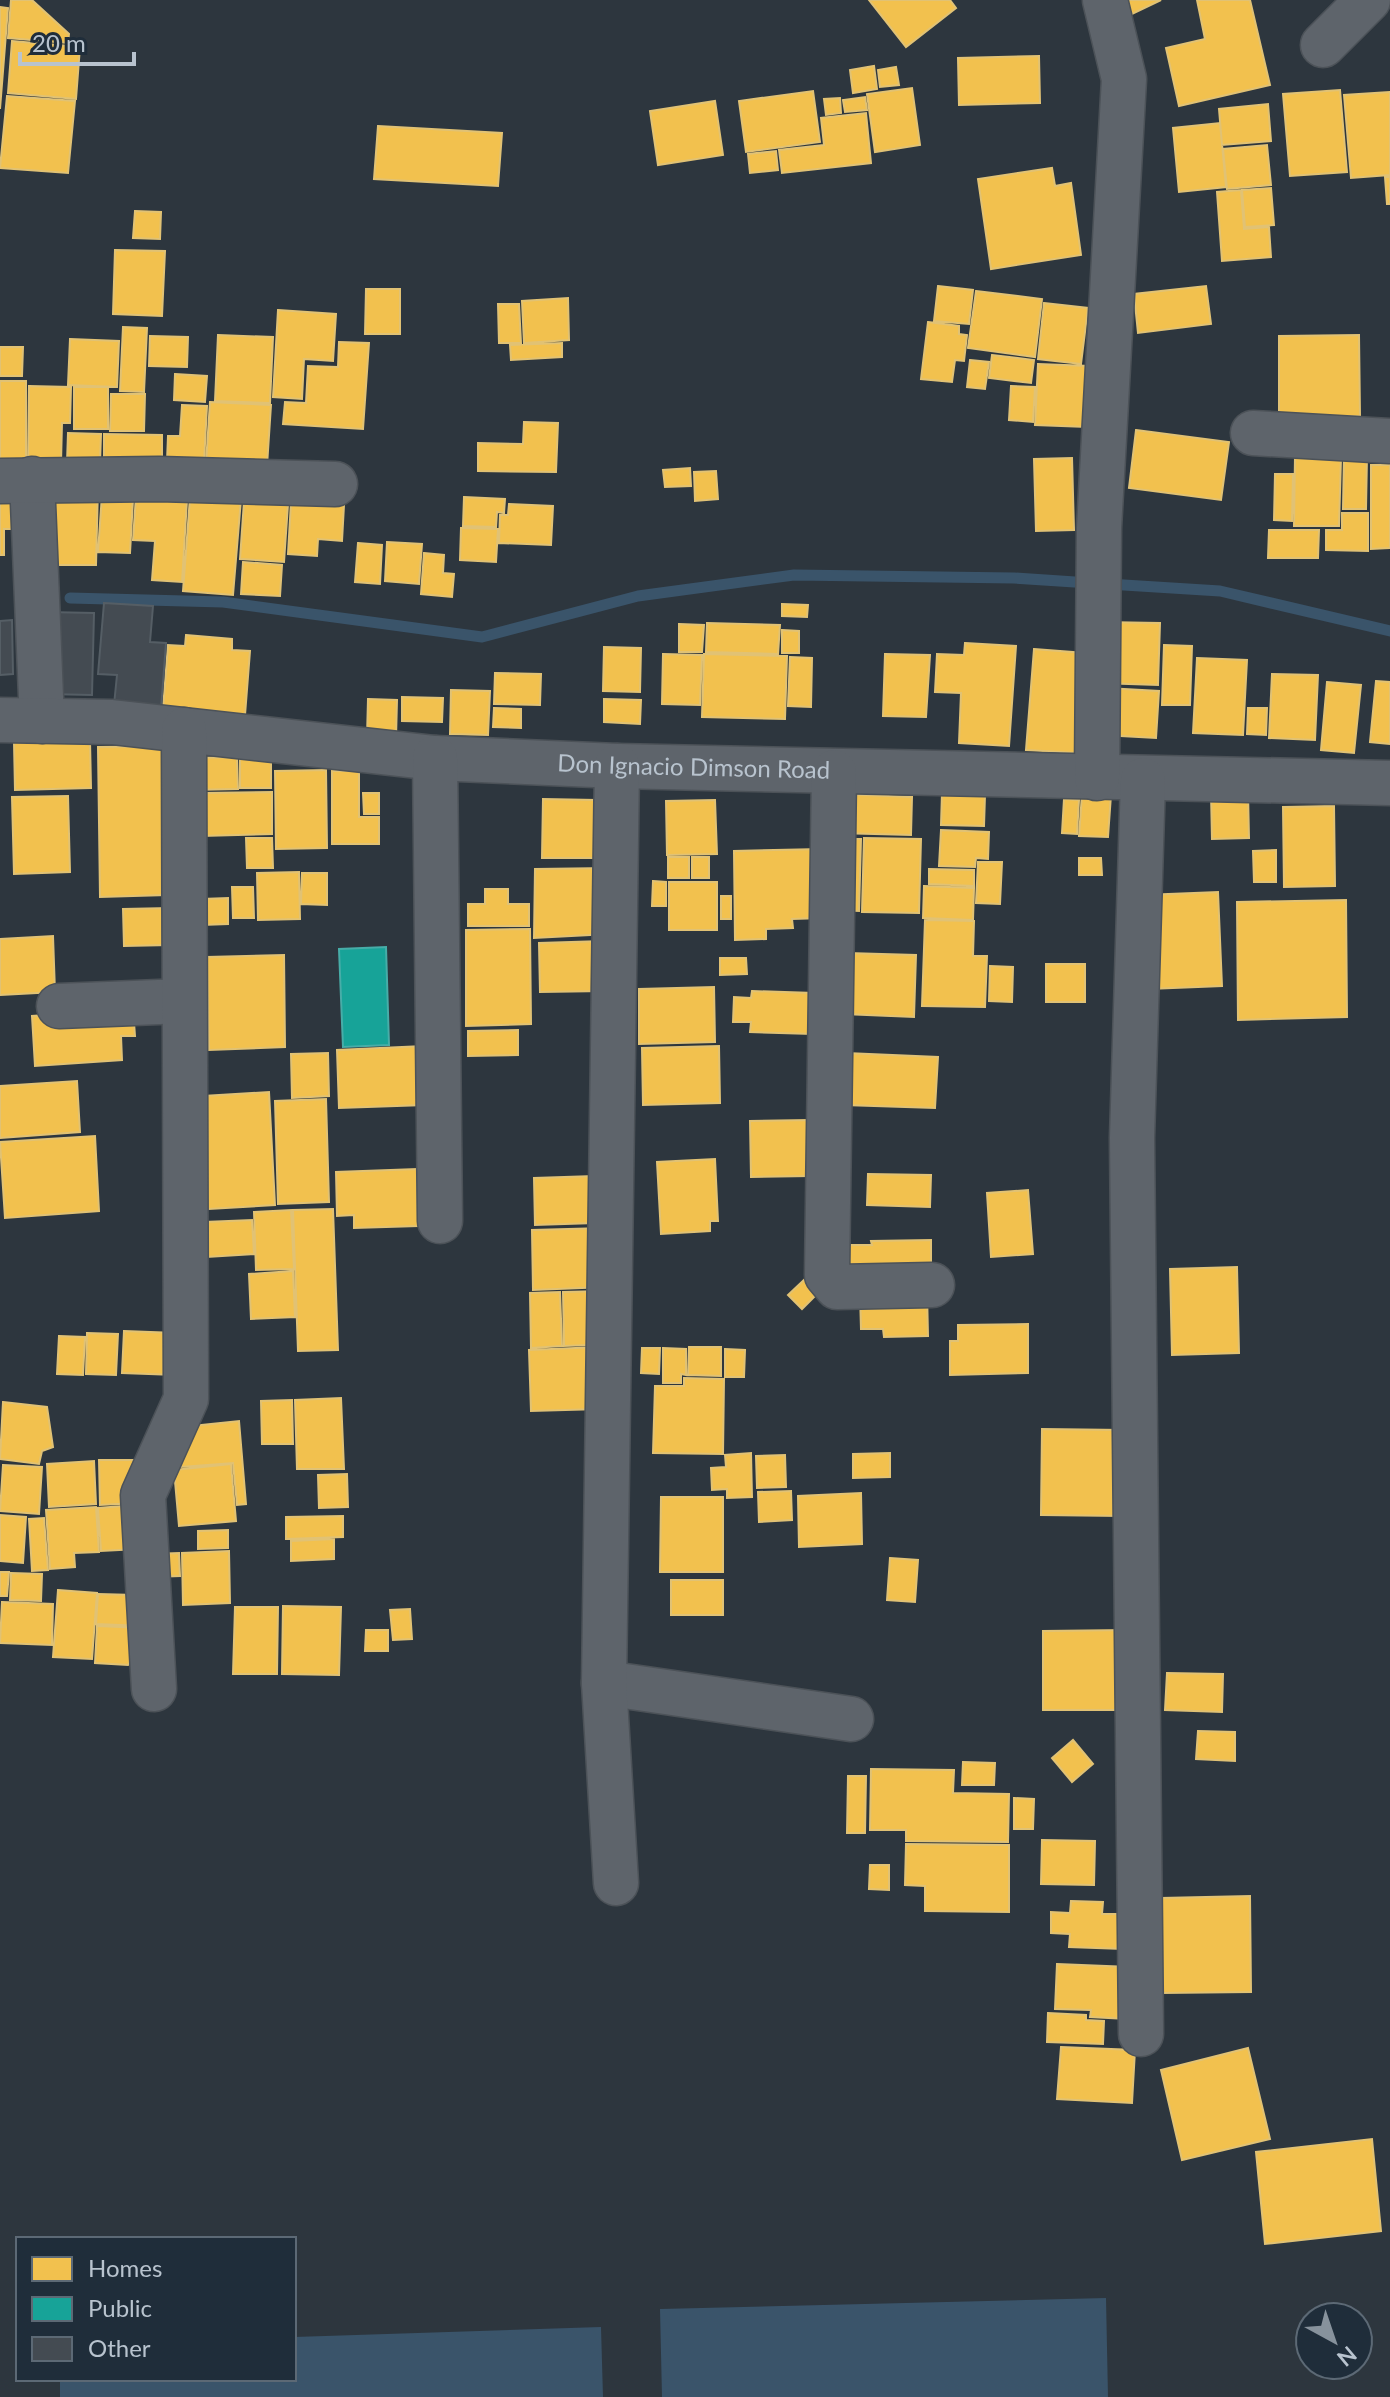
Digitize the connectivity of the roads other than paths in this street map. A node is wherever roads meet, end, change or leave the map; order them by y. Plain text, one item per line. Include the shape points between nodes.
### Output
1 (1105, 0) edge
2 (1368, 0) edge
3 (1323, 45) dead end
4 (1253, 433) dead end
5 (1390, 441) edge
6 (16, 480) edge
7 (335, 484) dead end
8 (21, 720) edge
9 (184, 730) junction
10 (435, 758) junction
11 (617, 766) junction
12 (834, 772) junction
13 (1097, 778) junction
14 (1143, 780) junction
15 (1390, 783) edge
16 (184, 1001) junction
17 (59, 1006) dead end
18 (440, 1221) dead end
19 (932, 1285) dead end
20 (604, 1683) junction
21 (154, 1689) dead end
22 (851, 1719) dead end
23 (616, 1883) dead end
24 (1141, 2034) dead end

1 - 13 street via 1124,79 1099,528
2 - 3 street
4 - 5 street
6 - 7 street
6 - 8 street
8 - 9 street, Don Ignacio Dimson Road
9 - 10 street, Don Ignacio Dimson Road
9 - 16 street
10 - 11 street, Don Ignacio Dimson Road
10 - 18 street
11 - 12 street, Don Ignacio Dimson Road
11 - 20 street
12 - 13 street, Don Ignacio Dimson Road
12 - 19 street via 827,1275 837,1287
13 - 14 street, Don Ignacio Dimson Road
14 - 15 street, Don Ignacio Dimson Road
14 - 24 street via 1132,1138
16 - 17 street
16 - 21 street via 186,1399 143,1495
20 - 22 street
20 - 23 street

